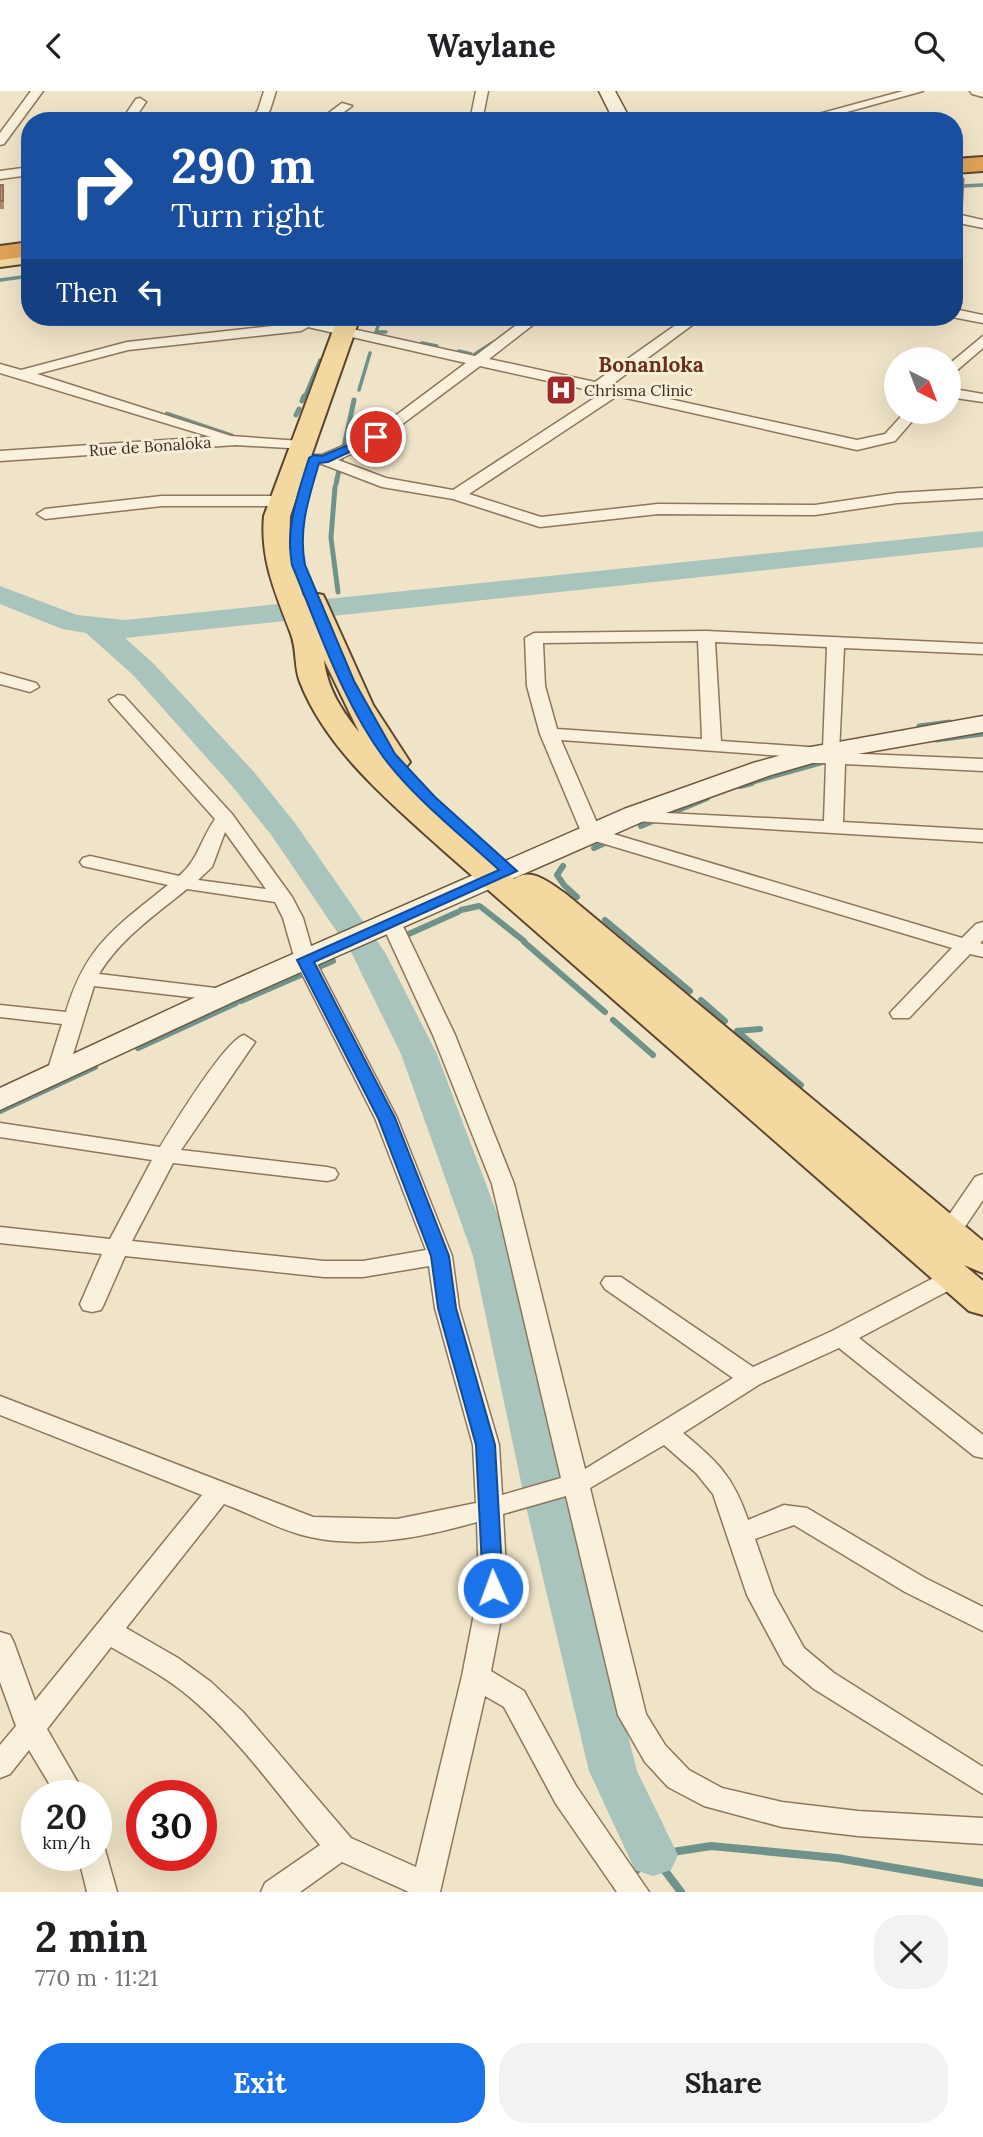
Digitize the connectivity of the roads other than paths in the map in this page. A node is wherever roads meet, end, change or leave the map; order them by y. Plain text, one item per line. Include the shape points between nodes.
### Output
1 (37, 91) edge
2 (270, 91) edge
3 (482, 91) edge
4 (607, 91) edge
5 (917, 91) edge
6 (976, 91) edge
7 (983, 93) edge
8 (140, 102) dead end
9 (346, 106) dead end
10 (21, 112) edge
11 (133, 112) edge
12 (263, 112) edge
13 (337, 112) edge
14 (478, 112) edge
15 (618, 112) edge
16 (834, 112) edge
17 (21, 113) edge
18 (0, 141) edge
19 (983, 161) edge
20 (963, 167) edge
21 (963, 169) edge
22 (983, 170) edge
23 (21, 172) edge
24 (0, 175) edge
25 (963, 220) edge
26 (983, 224) edge
27 (21, 248) edge
28 (0, 251) edge
29 (21, 258) edge
30 (0, 261) edge
31 (963, 315) edge
32 (983, 319) edge
33 (300, 326) edge
34 (353, 326) edge
35 (361, 326) edge
36 (524, 326) edge
37 (685, 326) edge
38 (983, 340) edge
39 (478, 359) junction
40 (961, 362) edge
41 (0, 368) edge
42 (21, 374) junction
43 (605, 390) junction
44 (961, 394) edge
45 (983, 398) edge
46 (902, 424) edge
47 (236, 440) junction
48 (0, 456) edge
49 (309, 456) junction
50 (983, 493) edge
51 (456, 495) junction
52 (282, 501) junction
53 (45, 514) dead end
54 (297, 589) junction
55 (706, 636) junction
56 (836, 641) junction
57 (983, 649) edge
58 (0, 678) edge
59 (30, 687) dead end
60 (118, 700) dead end
61 (983, 724) edge
62 (549, 734) junction
63 (712, 745) junction
64 (823, 754) junction
65 (983, 765) edge
66 (634, 815) junction
67 (225, 818) junction
68 (833, 827) junction
69 (592, 834) junction
70 (983, 836) edge
71 (90, 862) dead end
72 (501, 874) junction
73 (186, 883) junction
74 (282, 897) junction
75 (383, 925) junction
76 (983, 928) edge
77 (974, 948) edge
78 (315, 956) junction
79 (86, 979) junction
80 (224, 995) junction
81 (0, 1011) edge
82 (901, 1013) dead end
83 (73, 1019) junction
84 (244, 1042) dead end
85 (58, 1072) junction
86 (0, 1100) edge
87 (0, 1130) edge
88 (165, 1155) junction
89 (327, 1174) dead end
90 (983, 1182) edge
91 (948, 1234) junction
92 (0, 1235) edge
93 (116, 1247) junction
94 (440, 1256) junction
95 (983, 1260) edge
96 (953, 1279) junction
97 (614, 1283) dead end
98 (983, 1302) edge
99 (92, 1304) dead end
100 (841, 1337) junction
101 (751, 1378) junction
102 (0, 1405) edge
103 (666, 1431) junction
104 (983, 1449) edge
105 (565, 1486) junction
106 (218, 1493) junction
107 (500, 1504) junction
108 (741, 1534) junction
109 (983, 1620) edge
110 (106, 1630) junction
111 (0, 1643) edge
112 (476, 1677) junction
113 (30, 1726) junction
114 (0, 1766) edge
115 (62, 1780) edge
116 (983, 1782) edge
117 (983, 1831) edge
118 (340, 1847) junction
119 (97, 1871) edge
120 (426, 1889) edge
121 (102, 1892) edge
122 (276, 1892) edge
123 (634, 1892) edge

1 - 10 street
2 - 12 street
3 - 14 street
4 - 15 main road
5 - 16 street
6 - 7 street
8 - 11 street
9 - 13 street
17 - 18 street
19 - 20 highway
21 - 22 main road
23 - 24 street
25 - 26 street
27 - 28 highway
29 - 30 main road
31 - 32 street
33 - 42 street via 127,346
34 - 49 main road
35 - 39 street
36 - 39 street
37 - 43 street
38 - 40 street
39 - 43 street
39 - 49 street via 376,437
41 - 42 street
42 - 47 street
43 - 46 street via 857,445 890,437
43 - 51 street
44 - 45 street
47 - 48 street, Rue de Bonaloka
47 - 49 street, Rue de Bonaloka
49 - 51 street via 382,482
49 - 52 main road
49 - 54 main road via 295,545
50 - 51 street via 897,498 815,510 658,509 540,522
52 - 53 street via 135,502
52 - 54 main road via 275,547
54 - 72 main road via 319,640 314,681 340,725 393,788
55 - 56 street
55 - 62 street via 535,637 536,686
55 - 63 street
56 - 57 street
56 - 64 street
58 - 59 street
60 - 67 street
61 - 64 main road
62 - 63 street
62 - 69 street
63 - 64 street
64 - 65 street
64 - 66 main road
64 - 68 street
66 - 68 street
66 - 69 main road
67 - 73 street via 211,839 202,867
67 - 74 street
68 - 70 street
69 - 72 main road
69 - 77 street
71 - 73 street
72 - 75 main road
72 - 91 main road via 555,901
72 - 96 main road
73 - 74 street
73 - 79 street via 120,934
74 - 78 street
75 - 78 main road
75 - 105 street via 444,1035 503,1184
76 - 77 street
77 - 82 street
78 - 80 main road
78 - 94 street
79 - 80 street
79 - 83 street
80 - 85 main road
81 - 83 street
83 - 85 street
84 - 88 street
85 - 86 main road
87 - 88 street
88 - 89 street
88 - 93 street
90 - 91 street
91 - 95 main road
92 - 93 street
93 - 94 street via 344,1270
93 - 99 street
94 - 107 street via 447,1308
96 - 98 main road
96 - 100 street
97 - 101 street
100 - 101 street
100 - 104 street
101 - 103 street
102 - 106 street
103 - 105 street via 596,1475
103 - 108 street via 725,1490
105 - 107 street
105 - 117 street via 632,1715 651,1752 687,1784 723,1800 777,1813
106 - 107 street via 311,1527 354,1531 398,1529
106 - 110 street
107 - 112 street via 493,1588
108 - 109 street via 784,1515 798,1515
108 - 116 street via 761,1595 794,1655 824,1681
110 - 113 street
110 - 118 street via 201,1690 233,1720
111 - 113 street
112 - 120 street
112 - 123 street via 514,1699 566,1795
113 - 114 street
113 - 115 street
118 - 120 street
118 - 122 street
119 - 121 street

